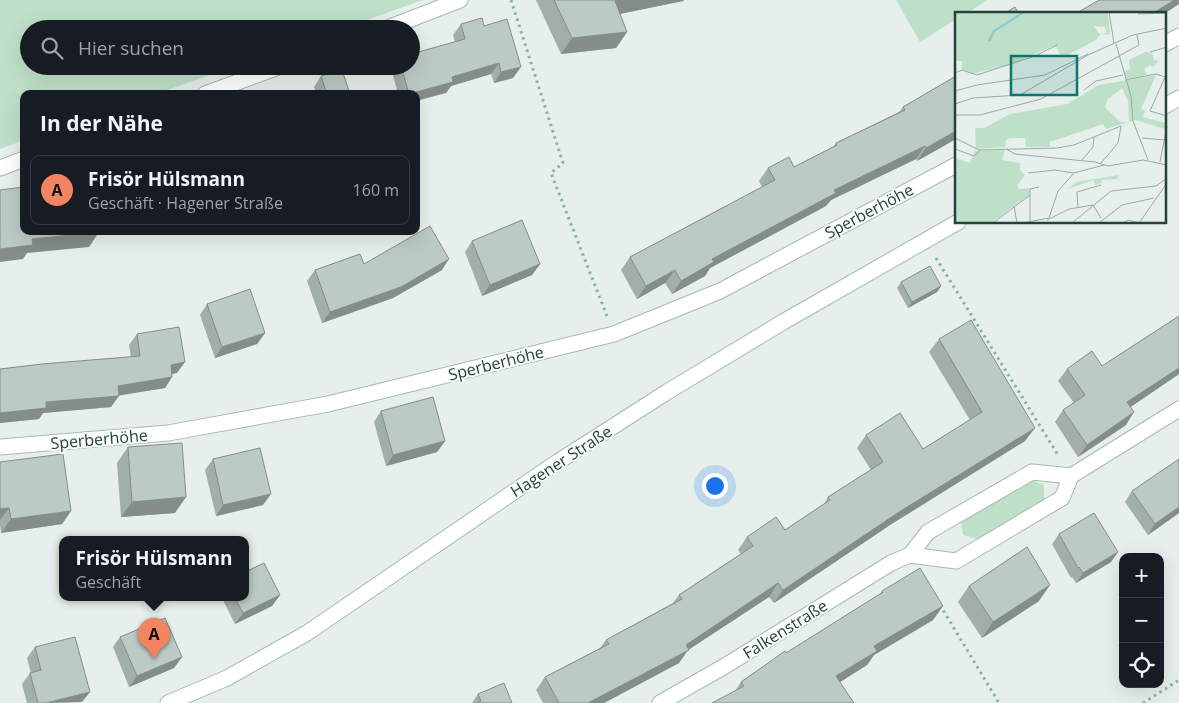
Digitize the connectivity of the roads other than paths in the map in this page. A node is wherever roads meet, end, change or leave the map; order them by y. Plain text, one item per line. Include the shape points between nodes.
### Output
1 (460, 0) edge
2 (408, 20) edge
3 (1179, 36) edge
4 (1166, 43) edge
5 (257, 75) edge
6 (216, 90) edge
7 (1179, 98) edge
8 (1166, 105) edge
9 (20, 160) edge
10 (955, 166) edge
11 (0, 168) edge
12 (955, 224) edge
13 (1179, 410) edge
14 (0, 447) edge
15 (1071, 476) junction
16 (910, 555) junction
17 (168, 703) edge
18 (660, 703) edge

1 - 2 street
3 - 4 street
5 - 6 street
7 - 8 street
9 - 11 street
10 - 14 street, Sperberhöhe via 720,291 614,334 328,404 168,433
12 - 17 street, Hagener Straße via 666,392 307,633 227,678
13 - 15 street
15 - 16 street, Falkenstraße via 1032,472 928,532
15 - 16 street via 1062,498 956,561
16 - 18 street, Falkenstraße via 891,563

